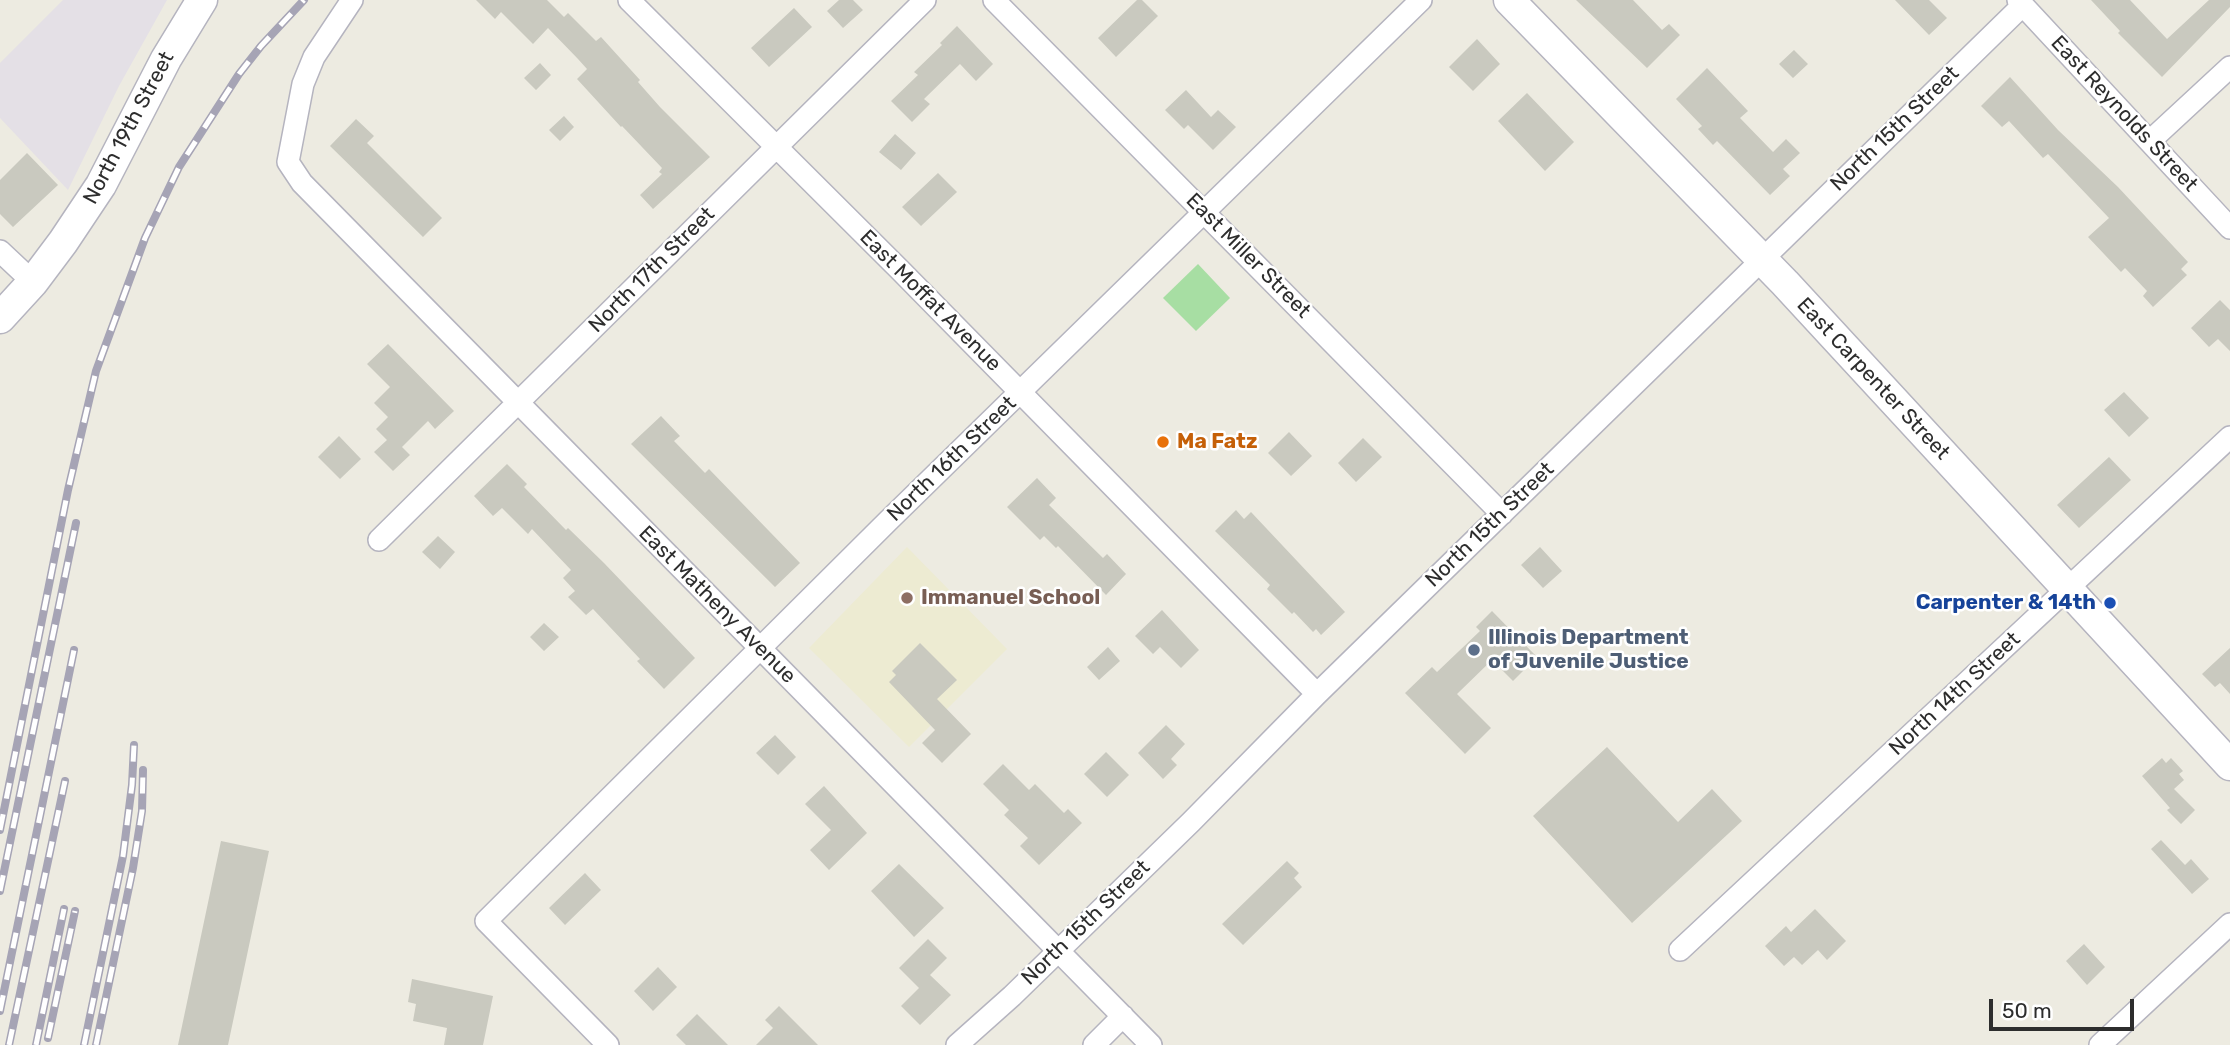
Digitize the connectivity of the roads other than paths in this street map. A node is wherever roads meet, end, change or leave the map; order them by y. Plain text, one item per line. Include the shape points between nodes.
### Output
1 (202, 0) edge
2 (352, 0) edge
3 (629, 0) edge
4 (925, 0) edge
5 (993, 0) edge
6 (1421, 0) edge
7 (1509, 0) edge
8 (2021, 3) edge
9 (2230, 67) edge
10 (2150, 141) junction
11 (776, 148) junction
12 (1204, 213) junction
13 (2230, 228) edge
14 (0, 251) edge
15 (1762, 260) junction
16 (33, 282) junction
17 (0, 318) edge
18 (1020, 393) junction
19 (517, 402) junction
20 (2230, 437) edge
21 (1502, 514) junction
22 (379, 540) dead end
23 (2068, 589) junction
24 (760, 648) junction
25 (1317, 694) junction
26 (2230, 765) edge
27 (2230, 924) edge
28 (1058, 950) junction
29 (1680, 950) dead end
30 (1122, 1016) junction
31 (608, 1045) edge
32 (957, 1045) edge
33 (1094, 1045) edge
34 (1151, 1045) edge
35 (2100, 1045) edge

1 - 16 street, North 19th Street via 101,185
2 - 19 street, East Matheny Avenue via 314,57 303,84 288,162 302,183
3 - 11 street, East Moffat Avenue
4 - 11 street, North 17th Street
5 - 12 street, East Miller Street
6 - 12 street, North 16th Street
7 - 15 street, East Carpenter Street
8 - 10 street, East Reynolds Street
8 - 15 street, North 15th Street
9 - 10 street
10 - 13 street, East Reynolds Street
11 - 18 street, East Moffat Avenue
11 - 19 street, North 17th Street
12 - 18 street, North 16th Street
12 - 21 street, East Miller Street
14 - 16 street
15 - 21 street, North 15th Street
15 - 23 street, East Carpenter Street
16 - 17 street, North 19th Street
18 - 24 street, North 16th Street
18 - 25 street, East Moffat Avenue
19 - 22 street, North 17th Street
19 - 24 street, East Matheny Avenue
20 - 23 street, North 14th Street
21 - 25 street, North 15th Street
23 - 26 street, East Carpenter Street
23 - 29 street, North 14th Street
24 - 28 street, East Matheny Avenue
24 - 31 street, North 16th Street via 486,921
25 - 28 street, North 15th Street
27 - 35 street
28 - 30 street, East Matheny Avenue
28 - 32 street, North 15th Street
30 - 33 street
30 - 34 street, East Matheny Avenue

